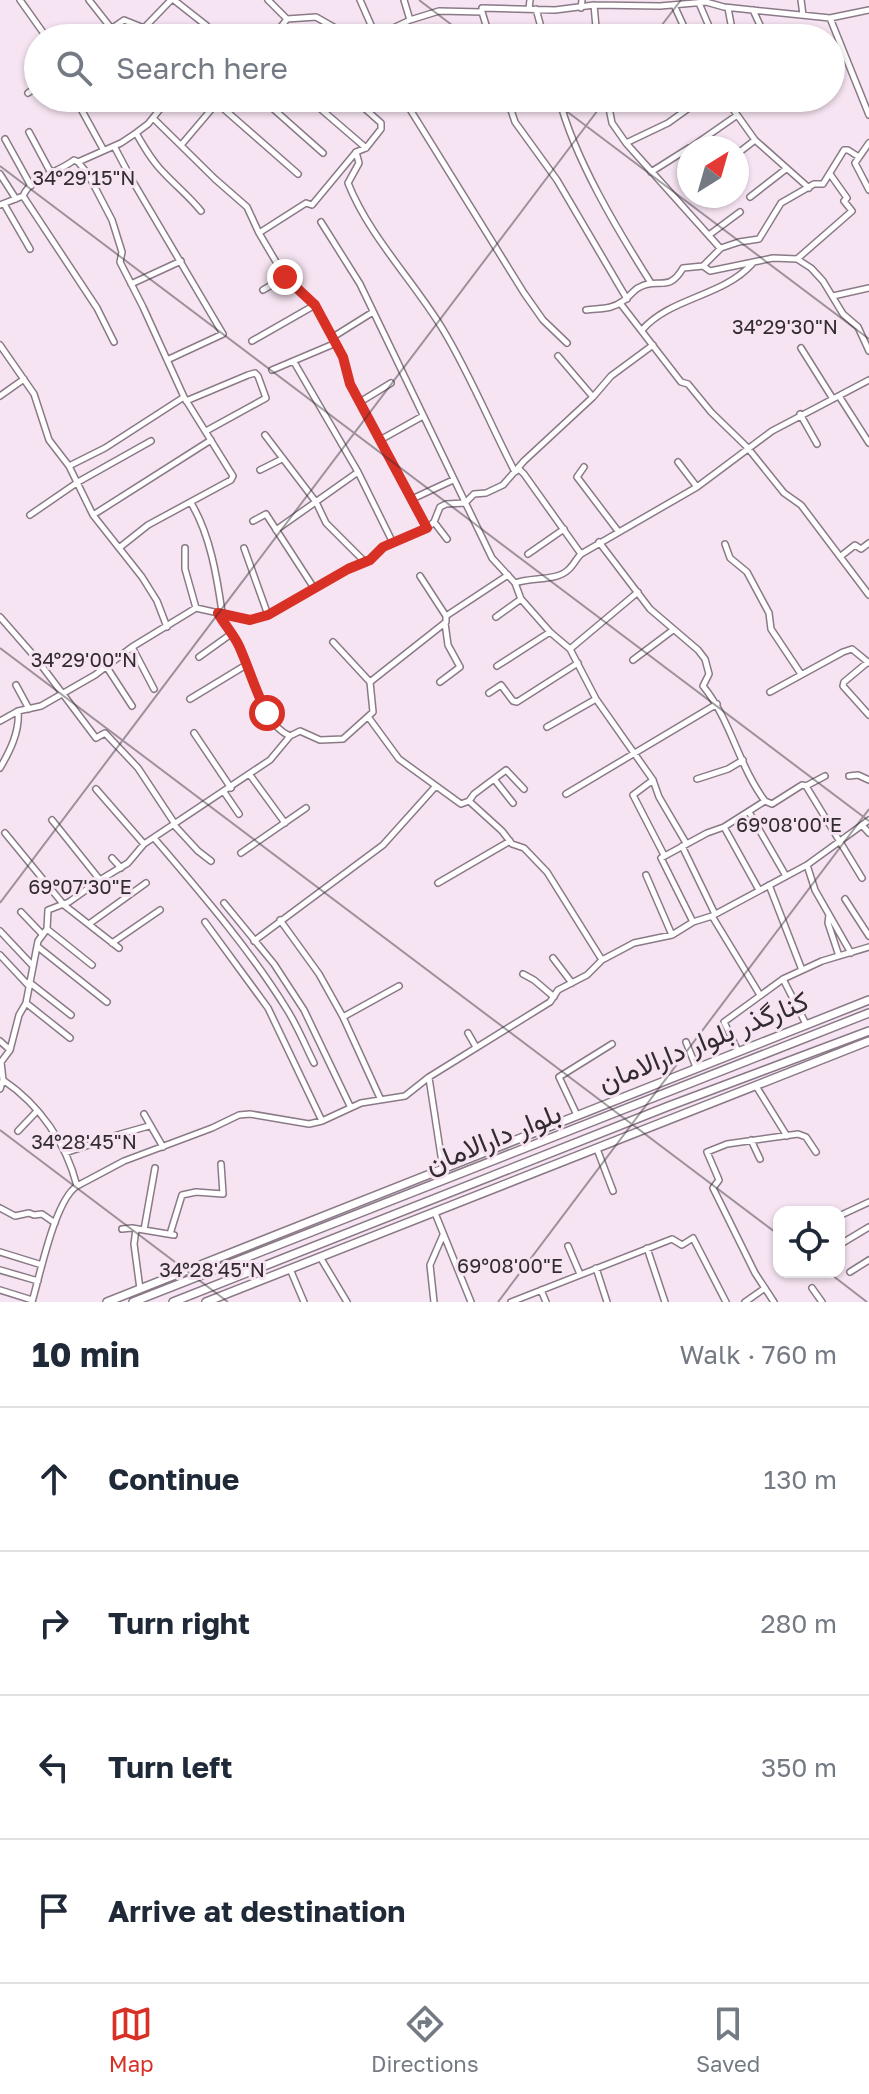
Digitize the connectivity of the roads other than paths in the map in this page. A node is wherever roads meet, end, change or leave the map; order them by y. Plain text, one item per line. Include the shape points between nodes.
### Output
1 (20, 0) edge
2 (89, 0) edge
3 (172, 0) edge
4 (268, 0) edge
5 (360, 0) edge
6 (404, 0) edge
7 (483, 0) edge
8 (530, 0) edge
9 (582, 0) edge
10 (801, 0) edge
11 (607, 3) edge
12 (660, 3) edge
13 (677, 3) edge
14 (699, 3) junction
15 (594, 5) junction
16 (581, 8) junction
17 (728, 8) junction
18 (533, 9) junction
19 (753, 9) junction
20 (482, 10) junction
21 (869, 10) edge
22 (803, 15) junction
23 (830, 18) junction
24 (287, 19) junction
25 (410, 20) junction
26 (37, 24) edge
27 (108, 24) edge
28 (118, 24) edge
29 (136, 24) edge
30 (148, 24) edge
31 (202, 24) edge
32 (283, 24) edge
33 (328, 24) edge
34 (369, 24) edge
35 (402, 24) edge
36 (486, 24) edge
37 (539, 24) edge
38 (596, 24) edge
39 (684, 24) edge
40 (708, 24) edge
41 (731, 24) dead end
42 (760, 24) edge
43 (832, 24) edge
44 (845, 55) edge
45 (83, 112) edge
46 (158, 112) edge
47 (209, 112) edge
48 (232, 112) edge
49 (277, 112) edge
50 (324, 112) edge
51 (369, 112) edge
52 (412, 112) edge
53 (512, 112) edge
54 (563, 112) edge
55 (610, 112) edge
56 (683, 112) edge
57 (734, 112) edge
58 (869, 115) edge
59 (736, 116) junction
60 (153, 118) junction
61 (29, 132) dead end
62 (136, 133) junction
63 (707, 136) edge
64 (5, 139) dead end
65 (755, 140) junction
66 (626, 143) junction
67 (869, 143) edge
68 (182, 144) junction
69 (749, 145) edge
70 (114, 146) junction
71 (366, 148) junction
72 (103, 149) junction
73 (356, 152) junction
74 (323, 153) dead end
75 (677, 156) edge
76 (859, 157) junction
77 (78, 162) junction
78 (786, 169) junction
79 (651, 172) junction
80 (51, 173) junction
81 (0, 174) edge
82 (298, 174) dead end
83 (830, 174) junction
84 (31, 186) junction
85 (809, 188) junction
86 (869, 190) edge
87 (23, 196) junction
88 (750, 197) dead end
89 (16, 199) junction
90 (2, 204) edge
91 (201, 211) dead end
92 (740, 212) dead end
93 (321, 222) dead end
94 (259, 233) junction
95 (709, 235) junction
96 (721, 248) junction
97 (30, 249) dead end
98 (797, 259) junction
99 (181, 261) junction
100 (753, 263) junction
101 (703, 266) junction
102 (285, 277) junction
103 (651, 283) junction
104 (131, 284) junction
105 (869, 288) edge
106 (263, 290) dead end
107 (833, 296) junction
108 (627, 299) junction
109 (620, 303) junction
110 (315, 305) junction
111 (586, 310) dead end
112 (373, 312) junction
113 (642, 330) junction
114 (334, 340) junction
115 (252, 341) dead end
116 (114, 342) dead end
117 (567, 343) dead end
118 (653, 345) junction
119 (1, 347) edge
120 (801, 348) dead end
121 (869, 351) edge
122 (558, 356) dead end
123 (167, 360) junction
124 (294, 362) junction
125 (272, 370) dead end
126 (24, 379) junction
127 (869, 380) edge
128 (391, 383) dead end
129 (0, 396) edge
130 (593, 397) junction
131 (836, 397) junction
132 (185, 399) junction
133 (360, 402) junction
134 (800, 414) junction
135 (423, 416) junction
136 (206, 431) junction
137 (265, 435) dead end
138 (211, 440) junction
139 (380, 440) junction
140 (151, 441) dead end
141 (869, 443) edge
142 (817, 444) dead end
143 (747, 447) junction
144 (282, 459) junction
145 (678, 462) dead end
146 (69, 466) junction
147 (584, 467) dead end
148 (260, 470) dead end
149 (358, 472) junction
150 (515, 472) junction
151 (453, 480) junction
152 (78, 482) junction
153 (697, 487) junction
154 (412, 499) junction
155 (316, 502) junction
156 (191, 503) junction
157 (465, 503) junction
158 (30, 515) dead end
159 (93, 515) junction
160 (253, 521) dead end
161 (434, 522) junction
162 (427, 528) junction
163 (564, 529) junction
164 (276, 530) junction
165 (618, 531) junction
166 (447, 539) dead end
167 (599, 542) junction
168 (393, 543) junction
169 (869, 543) edge
170 (725, 544) dead end
171 (119, 548) junction
172 (185, 548) dead end
173 (244, 548) dead end
174 (528, 554) dead end
175 (581, 554) junction
176 (841, 556) junction
177 (365, 562) junction
178 (508, 575) junction
179 (420, 576) dead end
180 (515, 583) junction
181 (314, 588) junction
182 (638, 592) junction
183 (869, 595) edge
184 (521, 599) junction
185 (196, 608) junction
186 (220, 613) junction
187 (268, 615) junction
188 (0, 617) edge
189 (496, 617) dead end
190 (446, 619) junction
191 (168, 627) junction
192 (673, 630) junction
193 (550, 632) junction
194 (231, 634) junction
195 (333, 642) dead end
196 (132, 647) junction
197 (570, 649) junction
198 (869, 652) edge
199 (199, 657) dead end
200 (633, 660) dead end
201 (867, 661) edge
202 (578, 663) junction
203 (246, 665) junction
204 (106, 666) junction
205 (497, 666) dead end
206 (801, 674) junction
207 (370, 682) junction
208 (440, 682) dead end
209 (16, 685) dead end
210 (154, 689) dead end
211 (770, 692) dead end
212 (61, 693) junction
213 (489, 693) dead end
214 (190, 699) dead end
215 (596, 699) junction
216 (717, 704) junction
217 (132, 706) dead end
218 (29, 709) junction
219 (18, 711) junction
220 (869, 715) edge
221 (369, 718) junction
222 (0, 721) edge
223 (547, 727) dead end
224 (194, 733) dead end
225 (290, 736) junction
226 (633, 754) junction
227 (743, 760) junction
228 (0, 768) edge
229 (250, 775) junction
230 (825, 776) dead end
231 (849, 776) dead end
232 (494, 779) junction
233 (697, 779) dead end
234 (653, 780) junction
235 (869, 780) edge
236 (435, 786) junction
237 (806, 786) junction
238 (231, 788) junction
239 (96, 789) dead end
240 (524, 789) dead end
241 (224, 792) junction
242 (566, 794) dead end
243 (469, 801) junction
244 (765, 801) junction
245 (513, 803) dead end
246 (306, 808) dead end
247 (749, 812) junction
248 (239, 814) dead end
249 (52, 820) dead end
250 (869, 820) edge
251 (285, 823) junction
252 (175, 825) junction
253 (862, 825) junction
254 (724, 827) junction
255 (5, 833) dead end
256 (869, 833) edge
257 (154, 838) junction
258 (510, 841) junction
259 (839, 841) junction
260 (144, 844) junction
261 (684, 844) junction
262 (241, 853) dead end
263 (664, 855) junction
264 (112, 858) dead end
265 (211, 861) dead end
266 (807, 865) junction
267 (121, 868) junction
268 (646, 875) dead end
269 (786, 876) junction
270 (862, 878) dead end
271 (100, 880) junction
272 (146, 883) dead end
273 (438, 883) dead end
274 (769, 885) junction
275 (759, 890) junction
276 (845, 899) dead end
277 (224, 903) dead end
278 (64, 905) junction
279 (160, 910) dead end
280 (21, 912) dead end
281 (713, 915) junction
282 (829, 915) junction
283 (280, 920) junction
284 (205, 922) dead end
285 (693, 922) junction
286 (89, 924) junction
287 (0, 931) edge
288 (44, 932) junction
289 (672, 935) junction
290 (869, 936) edge
291 (254, 941) junction
292 (112, 943) junction
293 (38, 946) junction
294 (869, 947) edge
295 (119, 948) dead end
296 (852, 953) junction
297 (0, 955) edge
298 (839, 956) junction
299 (553, 958) dead end
300 (602, 960) junction
301 (32, 965) junction
302 (92, 965) dead end
303 (802, 970) junction
304 (523, 974) dead end
305 (783, 979) junction
306 (572, 983) junction
307 (29, 984) junction
308 (399, 986) dead end
309 (760, 995) junction
310 (554, 997) junction
311 (869, 1000) edge
312 (107, 1002) dead end
313 (26, 1003) junction
314 (869, 1013) edge
315 (71, 1015) dead end
316 (343, 1017) junction
317 (806, 1024) junction
318 (869, 1031) edge
319 (468, 1033) dead end
320 (70, 1038) dead end
321 (0, 1041) edge
322 (869, 1041) edge
323 (686, 1042) dead end
324 (612, 1044) dead end
325 (476, 1047) junction
326 (10, 1050) junction
327 (738, 1051) junction
328 (314, 1063) dead end
329 (696, 1067) junction
330 (429, 1077) junction
331 (1, 1085) edge
332 (756, 1086) junction
333 (380, 1098) junction
334 (350, 1106) junction
335 (37, 1111) junction
336 (144, 1114) dead end
337 (577, 1115) junction
338 (322, 1121) junction
339 (149, 1126) junction
340 (18, 1131) dead end
341 (787, 1136) junction
342 (110, 1137) dead end
343 (751, 1140) junction
344 (101, 1141) dead end
345 (163, 1147) junction
346 (597, 1149) junction
347 (816, 1152) dead end
348 (65, 1153) junction
349 (760, 1159) dead end
350 (221, 1164) dead end
351 (155, 1168) dead end
352 (443, 1169) junction
353 (77, 1186) junction
354 (613, 1191) dead end
355 (869, 1202) edge
356 (0, 1208) edge
357 (435, 1213) junction
358 (845, 1213) edge
359 (55, 1223) junction
360 (869, 1227) edge
361 (122, 1229) dead end
362 (140, 1229) junction
363 (285, 1233) junction
364 (443, 1235) junction
365 (845, 1241) edge
366 (289, 1242) junction
367 (568, 1246) dead end
368 (647, 1248) junction
369 (0, 1252) edge
370 (294, 1255) junction
371 (320, 1257) junction
372 (869, 1260) edge
373 (42, 1265) junction
374 (298, 1265) junction
375 (596, 1268) junction
376 (290, 1269) junction
377 (0, 1270) edge
378 (850, 1272) dead end
379 (580, 1274) junction
380 (38, 1281) junction
381 (765, 1288) junction
382 (812, 1288) dead end
383 (0, 1290) edge
384 (140, 1290) junction
385 (541, 1290) junction
386 (228, 1293) junction
387 (32, 1301) edge
388 (107, 1302) edge
389 (133, 1302) edge
390 (173, 1302) edge
391 (206, 1302) edge
392 (232, 1302) edge
393 (303, 1302) edge
394 (347, 1302) edge
395 (434, 1302) edge
396 (471, 1302) edge
397 (511, 1302) edge
398 (546, 1302) edge
399 (607, 1302) edge
400 (665, 1302) edge
401 (726, 1302) edge
402 (745, 1302) edge
403 (774, 1302) edge
404 (822, 1302) edge

1 - 26 street
2 - 27 street
3 - 30 street
3 - 31 street
4 - 24 street
5 - 34 street
6 - 25 street
7 - 20 street
8 - 18 street
9 - 16 street
10 - 22 street
11 - 12 street
11 - 15 street
12 - 13 street
13 - 14 street
13 - 39 street
14 - 17 street
14 - 40 street
15 - 16 street
15 - 38 street
16 - 18 street
17 - 19 street
17 - 41 street
18 - 20 street
18 - 37 street
19 - 22 street
19 - 42 street
20 - 25 street via 439,11
20 - 36 street
21 - 23 street
22 - 23 street
23 - 43 street
24 - 32 street
24 - 33 street via 316,17
25 - 35 street
28 - 29 street via 127,19
44 - 58 street
45 - 72 street
46 - 60 street
47 - 68 street
48 - 82 street
49 - 74 street
50 - 71 street
51 - 71 street via 381,129
52 - 117 street via 524,293
53 - 108 street
54 - 103 street via 587,169
55 - 66 street
56 - 66 street
57 - 59 street
59 - 63 street
59 - 65 street
60 - 62 street
60 - 68 street
61 - 80 street
62 - 70 street
62 - 91 street via 151,158
64 - 84 street
65 - 69 street
65 - 78 street
66 - 79 street
67 - 76 street
68 - 94 street via 247,207
70 - 72 street
70 - 99 street
71 - 73 street
72 - 77 street
73 - 94 street via 312,205 306,203
73 - 150 street via 359,163 348,183 353,195 444,331
75 - 79 street
76 - 83 street via 844,150
76 - 86 street via 855,163
77 - 80 street
77 - 104 street via 112,220 120,262
78 - 85 street
78 - 88 street
79 - 95 street
80 - 84 street
81 - 89 street
83 - 85 street via 823,184
83 - 98 street via 852,211
84 - 87 street
85 - 96 street via 781,203 759,239
87 - 89 street
87 - 116 street
89 - 90 street
90 - 97 street
92 - 95 street
93 - 112 street
94 - 102 street
95 - 96 street
96 - 101 street
98 - 100 street
98 - 107 street
99 - 104 street
99 - 123 street via 223,334
100 - 101 street via 710,271
100 - 113 street via 729,283 653,317
101 - 103 street via 683,268 676,281
102 - 106 street
102 - 110 street
103 - 108 street
104 - 123 street
105 - 107 street
107 - 121 street
108 - 109 street
109 - 111 street
109 - 113 street
110 - 114 street
110 - 115 street
112 - 114 street
112 - 135 street
113 - 118 street
114 - 124 street
114 - 133 street
118 - 130 street via 611,376
118 - 143 street via 681,382
119 - 126 street
120 - 131 street
122 - 130 street
123 - 132 street
124 - 125 street
124 - 149 street
126 - 129 street
126 - 146 street via 49,440
127 - 131 street
128 - 133 street
130 - 150 street
131 - 134 street
131 - 141 street
132 - 136 street
132 - 136 street via 258,376 266,398
132 - 146 street
133 - 139 street
134 - 142 street
134 - 143 street
135 - 139 street
135 - 151 street
136 - 138 street
137 - 144 street
138 - 156 street via 233,478
138 - 159 street
139 - 154 street
140 - 152 street
143 - 153 street
143 - 176 street
144 - 148 street
144 - 155 street
145 - 153 street
146 - 152 street
147 - 165 street via 577,477
149 - 155 street
149 - 168 street
150 - 157 street via 503,485 474,494
150 - 163 street via 524,474
151 - 154 street
151 - 157 street
152 - 158 street
152 - 159 street
153 - 165 street
154 - 162 street
155 - 164 street
155 - 177 street via 326,523
156 - 171 street via 148,525
156 - 186 street via 202,524
157 - 161 street via 440,507
157 - 178 street via 492,558
159 - 171 street
160 - 164 street via 266,514
161 - 162 street
161 - 166 street
162 - 168 street
163 - 174 street
163 - 175 street
164 - 181 street
165 - 167 street
167 - 175 street
167 - 182 street
168 - 177 street
169 - 176 street via 861,549 855,545
170 - 206 street via 730,558 753,582 771,629
171 - 191 street via 157,601
172 - 185 street
173 - 187 street
175 - 180 street via 558,576
176 - 183 street
177 - 181 street
178 - 180 street
178 - 190 street
179 - 190 street
180 - 184 street
181 - 187 street
182 - 192 street
182 - 197 street
184 - 189 street
184 - 193 street
185 - 186 street
185 - 191 street
186 - 187 street via 250,620
186 - 194 street
188 - 212 street
190 - 207 street
190 - 208 street via 448,645 460,667
191 - 196 street
192 - 200 street
192 - 216 street via 705,659 709,674 703,686
193 - 197 street
193 - 205 street
194 - 199 street
194 - 203 street
195 - 207 street
196 - 204 street
196 - 210 street
197 - 202 street
198 - 201 street
201 - 206 street via 852,649
201 - 220 street via 843,686
202 - 213 street via 517,702 501,685
202 - 215 street
203 - 214 street
203 - 225 street via 267,713
204 - 212 street
204 - 217 street
206 - 211 street
207 - 221 street
209 - 218 street
212 - 218 street
212 - 252 street via 96,738 105,733 134,764
215 - 223 street
215 - 226 street
216 - 226 street
216 - 227 street
218 - 219 street
219 - 222 street
219 - 228 street via 11,748
221 - 225 street via 343,739 320,740 300,731
221 - 236 street via 399,759
224 - 238 street
225 - 229 street
226 - 234 street
226 - 242 street
227 - 233 street
227 - 244 street
229 - 238 street
229 - 251 street
230 - 237 street
231 - 235 street
232 - 240 street via 507,770
232 - 243 street
232 - 245 street
234 - 261 street
234 - 263 street via 633,795
236 - 243 street via 461,804
236 - 283 street via 383,845
237 - 244 street via 772,804
237 - 259 street
238 - 241 street
239 - 260 street
241 - 248 street
241 - 252 street
243 - 258 street
244 - 247 street
246 - 251 street
247 - 254 street
247 - 269 street
249 - 271 street
250 - 253 street
251 - 262 street
252 - 257 street
252 - 265 street
253 - 256 street
253 - 259 street
254 - 261 street
254 - 275 street
255 - 278 street
257 - 260 street
257 - 328 street via 266,979
258 - 273 street
258 - 300 street via 547,872
259 - 266 street
259 - 270 street
260 - 267 street
261 - 263 street
261 - 281 street
263 - 285 street
264 - 267 street
266 - 269 street
266 - 282 street
267 - 271 street
268 - 289 street
269 - 274 street
271 - 278 street
272 - 286 street
274 - 275 street
274 - 303 street
275 - 281 street
276 - 290 street
277 - 291 street
278 - 286 street
278 - 288 street via 48,910
279 - 292 street
280 - 288 street
281 - 285 street
281 - 309 street
282 - 296 street
282 - 298 street
283 - 291 street
283 - 316 street
284 - 338 street via 268,1008
285 - 289 street
286 - 292 street
287 - 301 street
288 - 293 street
288 - 302 street
289 - 300 street via 634,943
291 - 334 street via 304,1010
292 - 295 street
293 - 301 street
293 - 312 street
294 - 296 street
296 - 298 street
297 - 307 street
298 - 303 street
299 - 306 street
300 - 306 street
301 - 307 street
303 - 305 street
304 - 310 street
305 - 309 street
305 - 317 street
306 - 310 street
307 - 313 street
307 - 315 street
308 - 316 street
309 - 327 street via 724,1022
310 - 325 street
311 - 317 main road, کنارگذر بلوار دارالامان
313 - 320 street
313 - 326 street
314 - 366 main road, بلوار دارالامان
316 - 333 street
317 - 327 main road, کنارگذر بلوار دارالامان
318 - 370 main road, بلوار دارالامان
319 - 325 street
321 - 326 street
322 - 332 main road
323 - 329 street
324 - 337 street via 559,1077
325 - 330 street
326 - 331 street via 1,1062
327 - 329 main road, کنارگذر بلوار دارالامان
329 - 337 main road, کنارگذر بلوار دارالامان
330 - 333 street via 405,1096
330 - 352 street
331 - 335 street via 22,1093
332 - 341 street
332 - 346 main road
333 - 334 street
334 - 338 street
335 - 340 street
335 - 348 street
336 - 339 street
337 - 352 main road, کنارگذر بلوار دارالامان
338 - 345 street via 239,1115
339 - 342 street
339 - 345 street
341 - 343 street
341 - 347 street via 802,1134
343 - 349 street
343 - 381 street via 707,1152 719,1180 713,1188
344 - 348 street
345 - 353 street
346 - 354 street
346 - 357 main road
348 - 353 street
350 - 362 street via 223,1194 182,1195 172,1235
351 - 362 street
352 - 363 main road, کنارگذر بلوار دارالامان
353 - 359 street
355 - 358 street
356 - 359 street via 15,1216 42,1214
357 - 364 street
357 - 371 main road
359 - 373 street
360 - 365 street
361 - 362 street
362 - 384 street via 134,1244
363 - 366 main road
363 - 384 main road, کنارگذر بلوار دارالامان
364 - 395 street via 430,1265
364 - 396 street
366 - 370 main road
366 - 389 main road, بلوار دارالامان
367 - 379 street
368 - 375 street
368 - 400 street
368 - 401 street via 674,1238 682,1245 695,1238
369 - 373 street
370 - 374 main road
370 - 390 main road, بلوار دارالامان
371 - 374 main road
371 - 394 street
372 - 378 street
373 - 380 street
374 - 376 main road
375 - 379 street
375 - 399 street
376 - 386 main road
376 - 393 street
377 - 380 street
379 - 385 street
380 - 387 street
381 - 402 street
381 - 403 street
382 - 404 street
383 - 387 street
384 - 388 main road, کنارگذر بلوار دارالامان
385 - 397 street
385 - 398 street
386 - 391 main road
386 - 392 street

